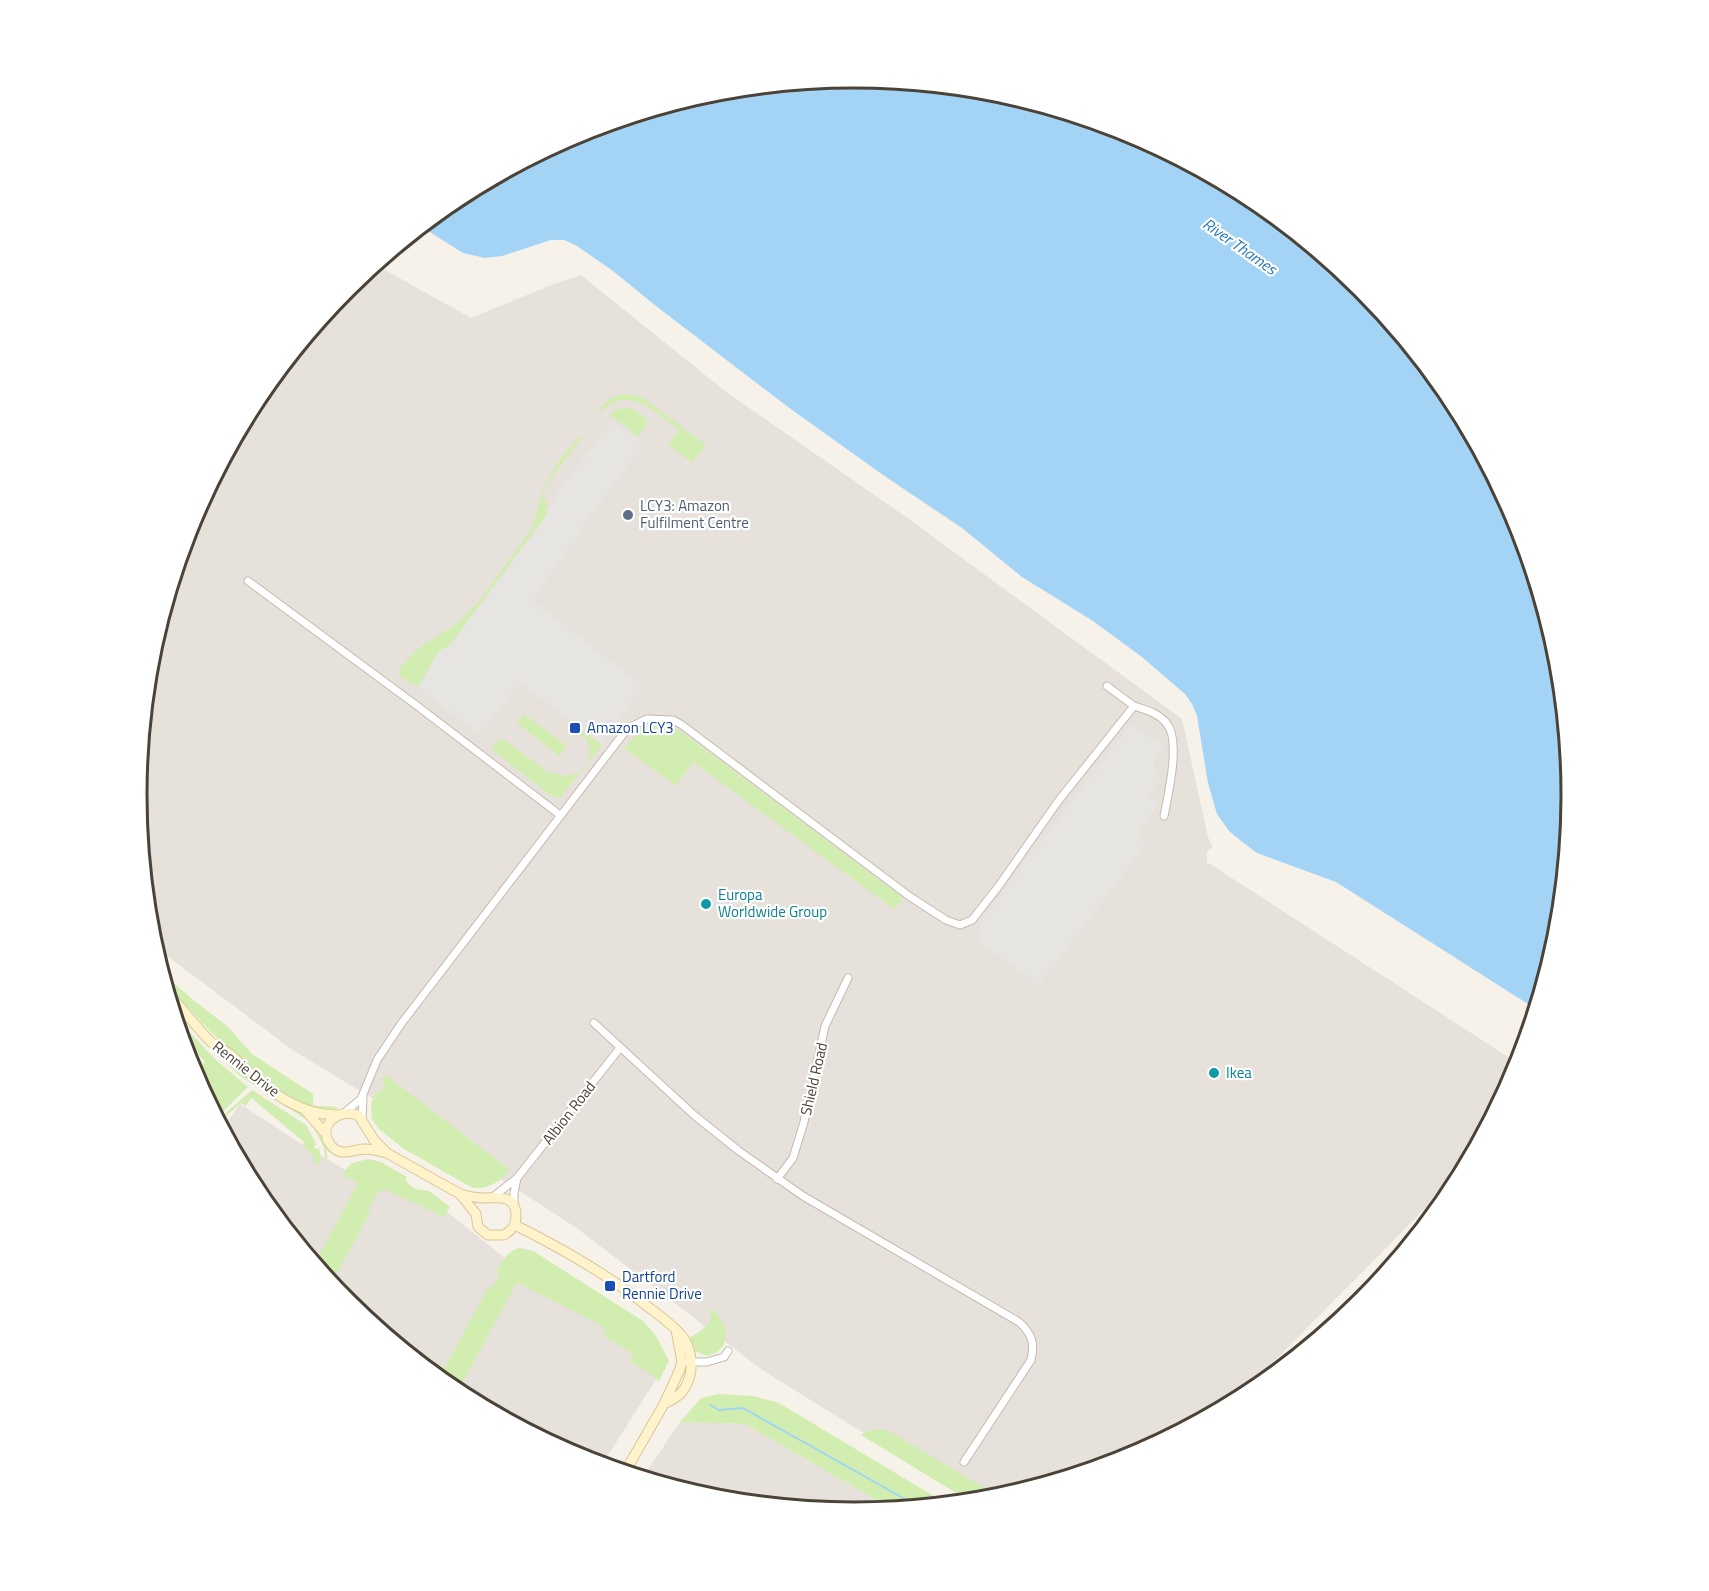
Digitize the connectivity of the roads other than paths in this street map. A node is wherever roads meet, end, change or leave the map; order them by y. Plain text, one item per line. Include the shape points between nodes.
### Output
1 (248, 581) dead end
2 (1107, 686) dead end
3 (1134, 706) junction
4 (560, 814) junction
5 (1164, 816) dead end
6 (848, 978) dead end
7 (180, 1007) edge
8 (594, 1023) dead end
9 (620, 1048) junction
10 (363, 1095) junction
11 (305, 1110) junction
12 (341, 1114) junction
13 (362, 1120) junction
14 (367, 1131) junction
15 (326, 1134) junction
16 (357, 1150) junction
17 (387, 1153) junction
18 (517, 1178) junction
19 (777, 1179) junction
20 (460, 1194) junction
21 (490, 1198) junction
22 (514, 1207) junction
23 (476, 1214) junction
24 (514, 1225) junction
25 (728, 1351) dead end
26 (687, 1362) junction
27 (964, 1462) dead end
28 (629, 1465) edge

1 - 4 street
2 - 3 street
3 - 4 street via 1059,800 992,895 972,920 960,925 909,896 673,720 647,718 627,729
3 - 5 street via 1155,713 1168,724 1173,738
4 - 10 street via 401,1024 377,1060
6 - 19 street, Shield Road via 825,1026 793,1158
7 - 11 street, Rennie Drive via 210,1041 242,1068
8 - 9 street
9 - 18 street, Albion Road
9 - 19 street via 694,1115
10 - 12 street
10 - 13 street
11 - 12 street, Rennie Drive
11 - 15 street, Rennie Drive
12 - 13 street, Rennie Drive via 354,1114
12 - 15 street via 329,1123
13 - 14 street, Rennie Drive
14 - 16 street via 365,1142
14 - 17 street, Rennie Drive
15 - 16 street, Rennie Drive via 330,1145 339,1152
16 - 17 street, Rennie Drive
17 - 20 street, Rennie Drive
18 - 21 street, Albion Road
18 - 22 street
19 - 27 street via 1030,1332 1034,1347 1030,1360
20 - 21 street, Rennie Drive
20 - 23 street, Rennie Drive
21 - 22 street, Rennie Drive via 505,1198
21 - 23 street
22 - 24 street
23 - 24 street, Rennie Drive via 478,1227 488,1235 504,1235
24 - 26 street via 565,1250 629,1291 676,1330
25 - 26 street via 724,1357 707,1362
26 - 28 street

